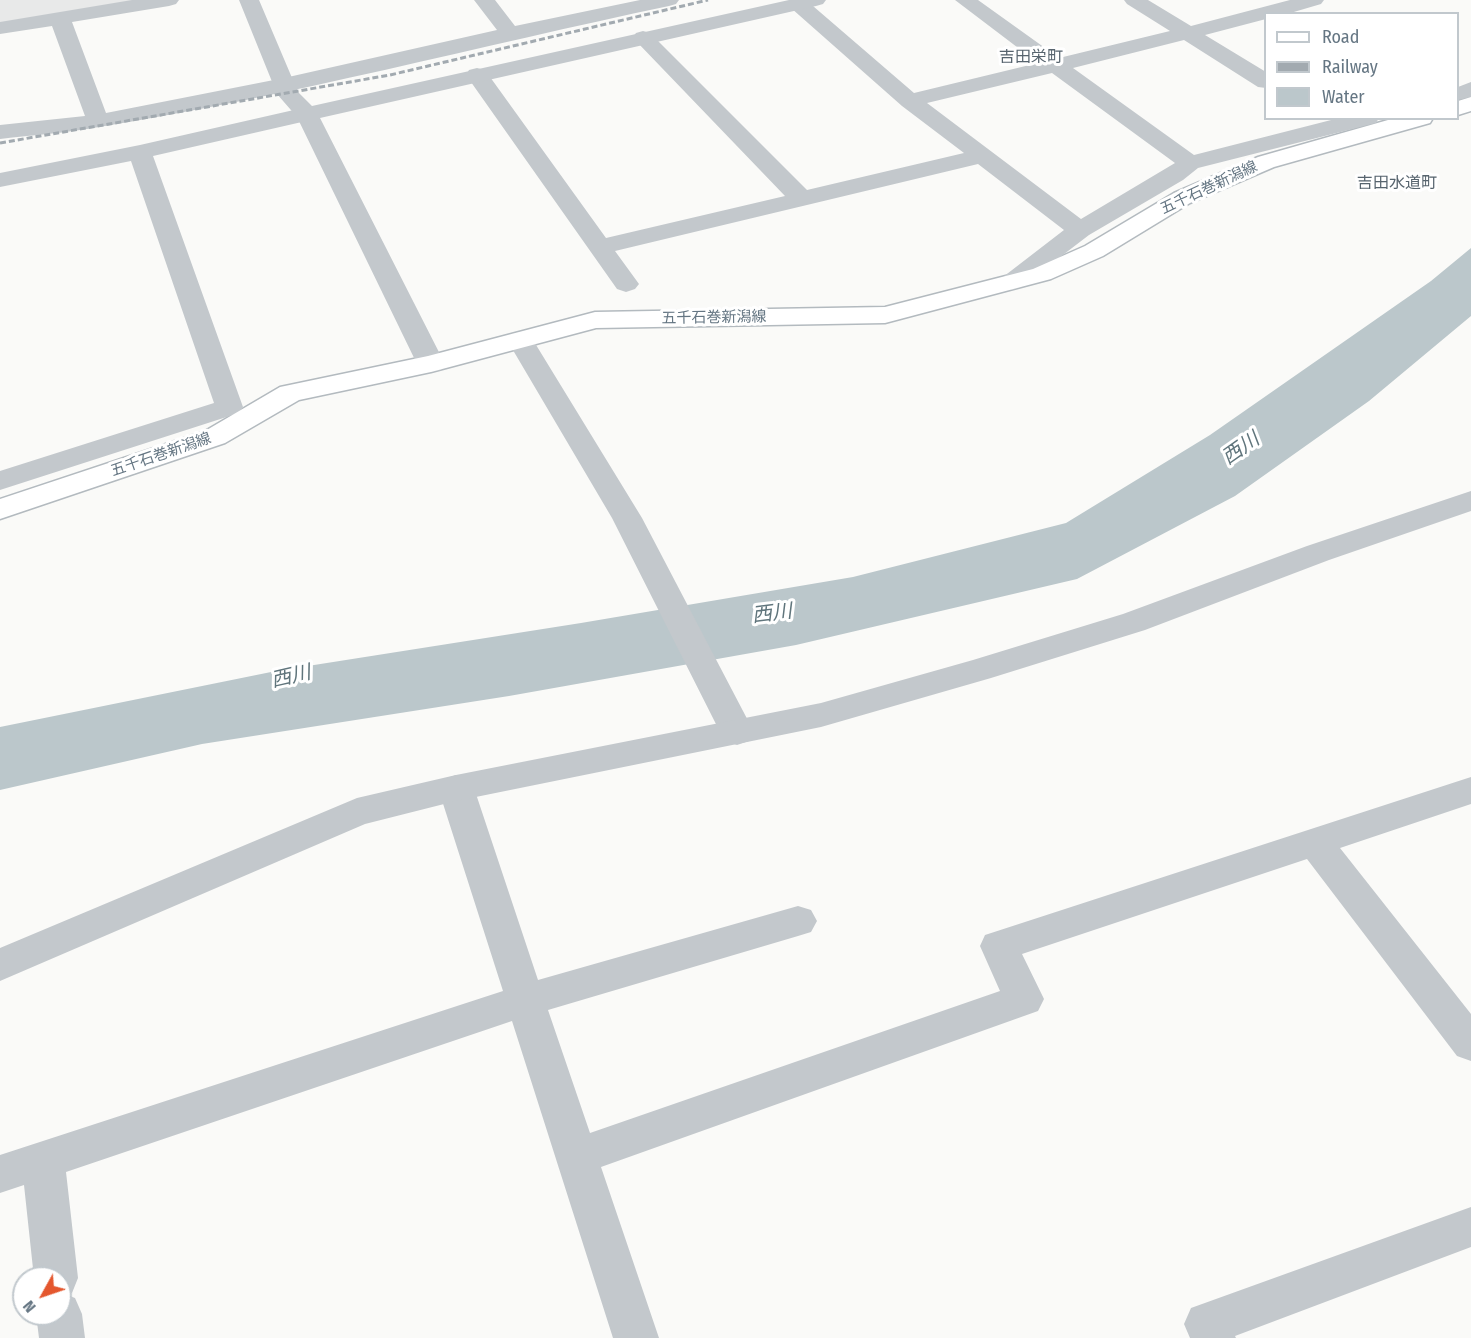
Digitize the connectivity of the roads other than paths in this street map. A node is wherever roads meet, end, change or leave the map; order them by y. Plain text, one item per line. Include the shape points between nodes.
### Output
1 (170, 0) edge
2 (249, 0) edge
3 (484, 0) edge
4 (669, 0) edge
5 (965, 0) edge
6 (1134, 0) edge
7 (1308, 1) edge
8 (807, 2) edge
9 (1267, 12) edge
10 (1324, 12) edge
11 (1264, 13) edge
12 (60, 18) junction
13 (0, 28) edge
14 (510, 33) junction
15 (1189, 33) junction
16 (643, 37) junction
17 (1055, 65) junction
18 (477, 75) junction
19 (1264, 81) edge
20 (284, 85) junction
21 (910, 101) junction
22 (307, 114) junction
23 (1352, 120) edge
24 (1415, 120) edge
25 (98, 121) junction
26 (1328, 123) edge
27 (0, 132) edge
28 (140, 152) junction
29 (982, 156) junction
30 (1190, 163) junction
31 (0, 180) edge
32 (802, 199) junction
33 (1080, 230) junction
34 (600, 247) junction
35 (1012, 282) junction
36 (626, 284) dead end
37 (520, 340) junction
38 (430, 364) junction
39 (0, 481) edge
40 (1471, 501) edge
41 (0, 509) edge
42 (729, 717) junction
43 (456, 788) junction
44 (1471, 790) edge
45 (1314, 841) junction
46 (798, 921) dead end
47 (0, 965) edge
48 (525, 1000) junction
49 (1471, 1044) edge
50 (577, 1157) junction
51 (43, 1160) junction
52 (0, 1174) edge
53 (1471, 1227) edge
54 (55, 1266) edge
55 (636, 1338) edge
56 (1214, 1338) edge

1 - 12 street
2 - 20 street
3 - 14 street
4 - 14 street
5 - 17 street
6 - 15 street
7 - 9 street
7 - 10 street
8 - 16 street
8 - 21 street
11 - 15 street
12 - 13 street
12 - 25 street
14 - 20 street
15 - 17 street
15 - 19 street
16 - 18 street
16 - 32 street
17 - 21 street
17 - 30 street
18 - 22 street
18 - 34 street
20 - 22 street
20 - 25 street
21 - 29 street
22 - 28 street
22 - 38 street
23 - 26 street
24 - 35 main road, 五千石巻新潟線 via 1266,162 1182,198 1094,251 1042,274
25 - 27 street
26 - 30 street
28 - 31 street
28 - 39 street via 230,407
29 - 32 street
29 - 33 street
30 - 33 street
32 - 34 street
33 - 35 street
34 - 36 street
35 - 37 main road, 五千石巻新潟線 via 885,315 595,320
37 - 38 main road, 五千石巻新潟線
37 - 42 street via 627,518
38 - 41 main road, 五千石巻新潟線 via 290,393 215,437
40 - 42 street via 1123,625 821,715
42 - 43 street
43 - 47 street via 357,812
43 - 48 street
44 - 45 street
45 - 49 street
45 - 50 street via 999,946 1024,999
46 - 48 street
48 - 50 street
48 - 51 street
50 - 55 street
51 - 52 street
51 - 54 street
53 - 56 street via 1207,1324

